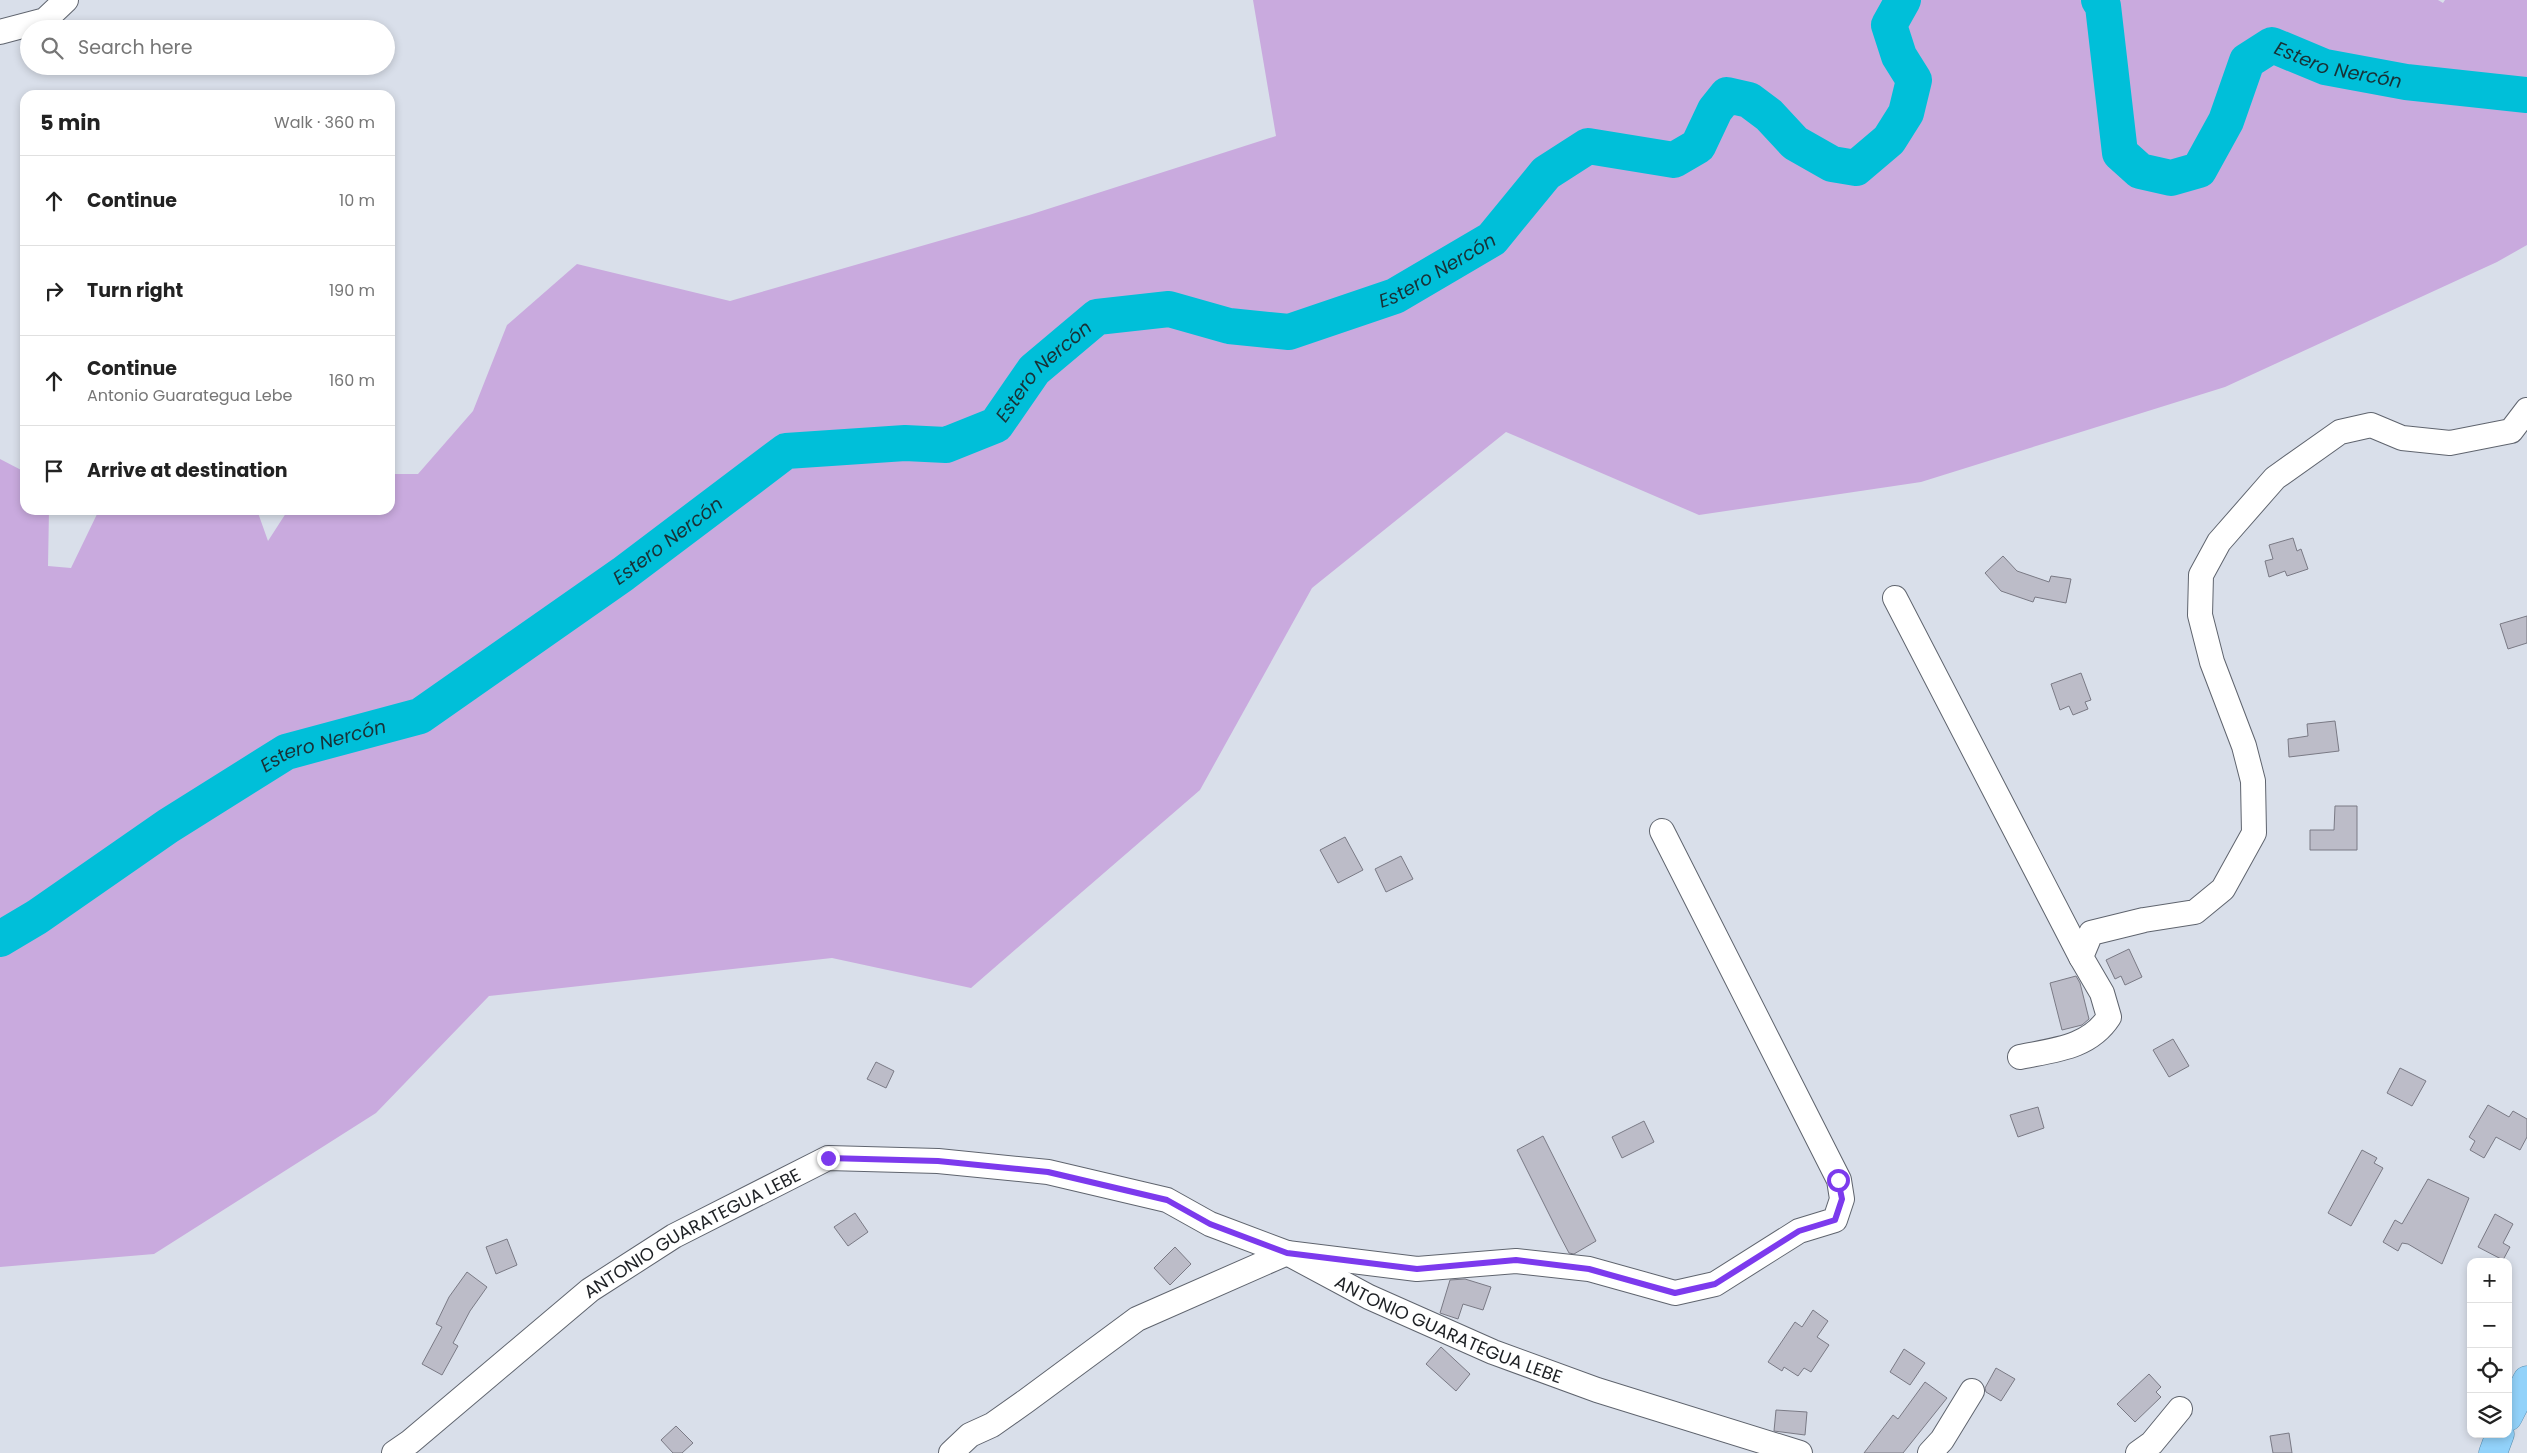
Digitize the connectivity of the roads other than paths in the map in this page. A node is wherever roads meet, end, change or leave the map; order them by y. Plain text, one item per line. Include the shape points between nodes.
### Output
1 (66, 0) edge
2 (45, 20) edge
3 (20, 27) edge
4 (0, 32) edge
5 (2527, 410) edge
6 (1895, 598) dead end
7 (1662, 831) dead end
8 (2081, 957) junction
9 (2020, 1057) dead end
10 (1287, 1253) junction
11 (2527, 1380) edge
12 (1972, 1391) dead end
13 (2180, 1409) dead end
14 (2512, 1409) edge
15 (2499, 1438) edge
16 (394, 1453) edge
17 (951, 1453) edge
18 (1800, 1453) edge
19 (1930, 1453) edge
20 (2138, 1453) edge
21 (2493, 1453) edge

1 - 2 street
3 - 4 street
5 - 8 street via 2511,430 2450,444 2402,438 2371,425 2340,432 2275,478 2219,542 2201,575 2200,615 2212,662 2244,746 2253,781 2254,832 2223,889 2195,912 2091,932
6 - 8 street
7 - 10 street via 1838,1180 1842,1199 1835,1220 1799,1231 1715,1284 1675,1293 1589,1269 1516,1260 1417,1269
8 - 9 street via 2102,993 2109,1016 2101,1029 2076,1046
10 - 16 street, ANTONIO GUARATEGUA LEBE via 1210,1224 1167,1200 1048,1172 938,1161 828,1158 674,1236 590,1290
10 - 17 street via 1137,1319 992,1425 970,1435
10 - 18 street, ANTONIO GUARATEGUA LEBE via 1369,1297 1493,1352 1606,1393
11 - 14 highway
12 - 19 street via 1942,1440
13 - 20 street via 2152,1444
15 - 21 highway

